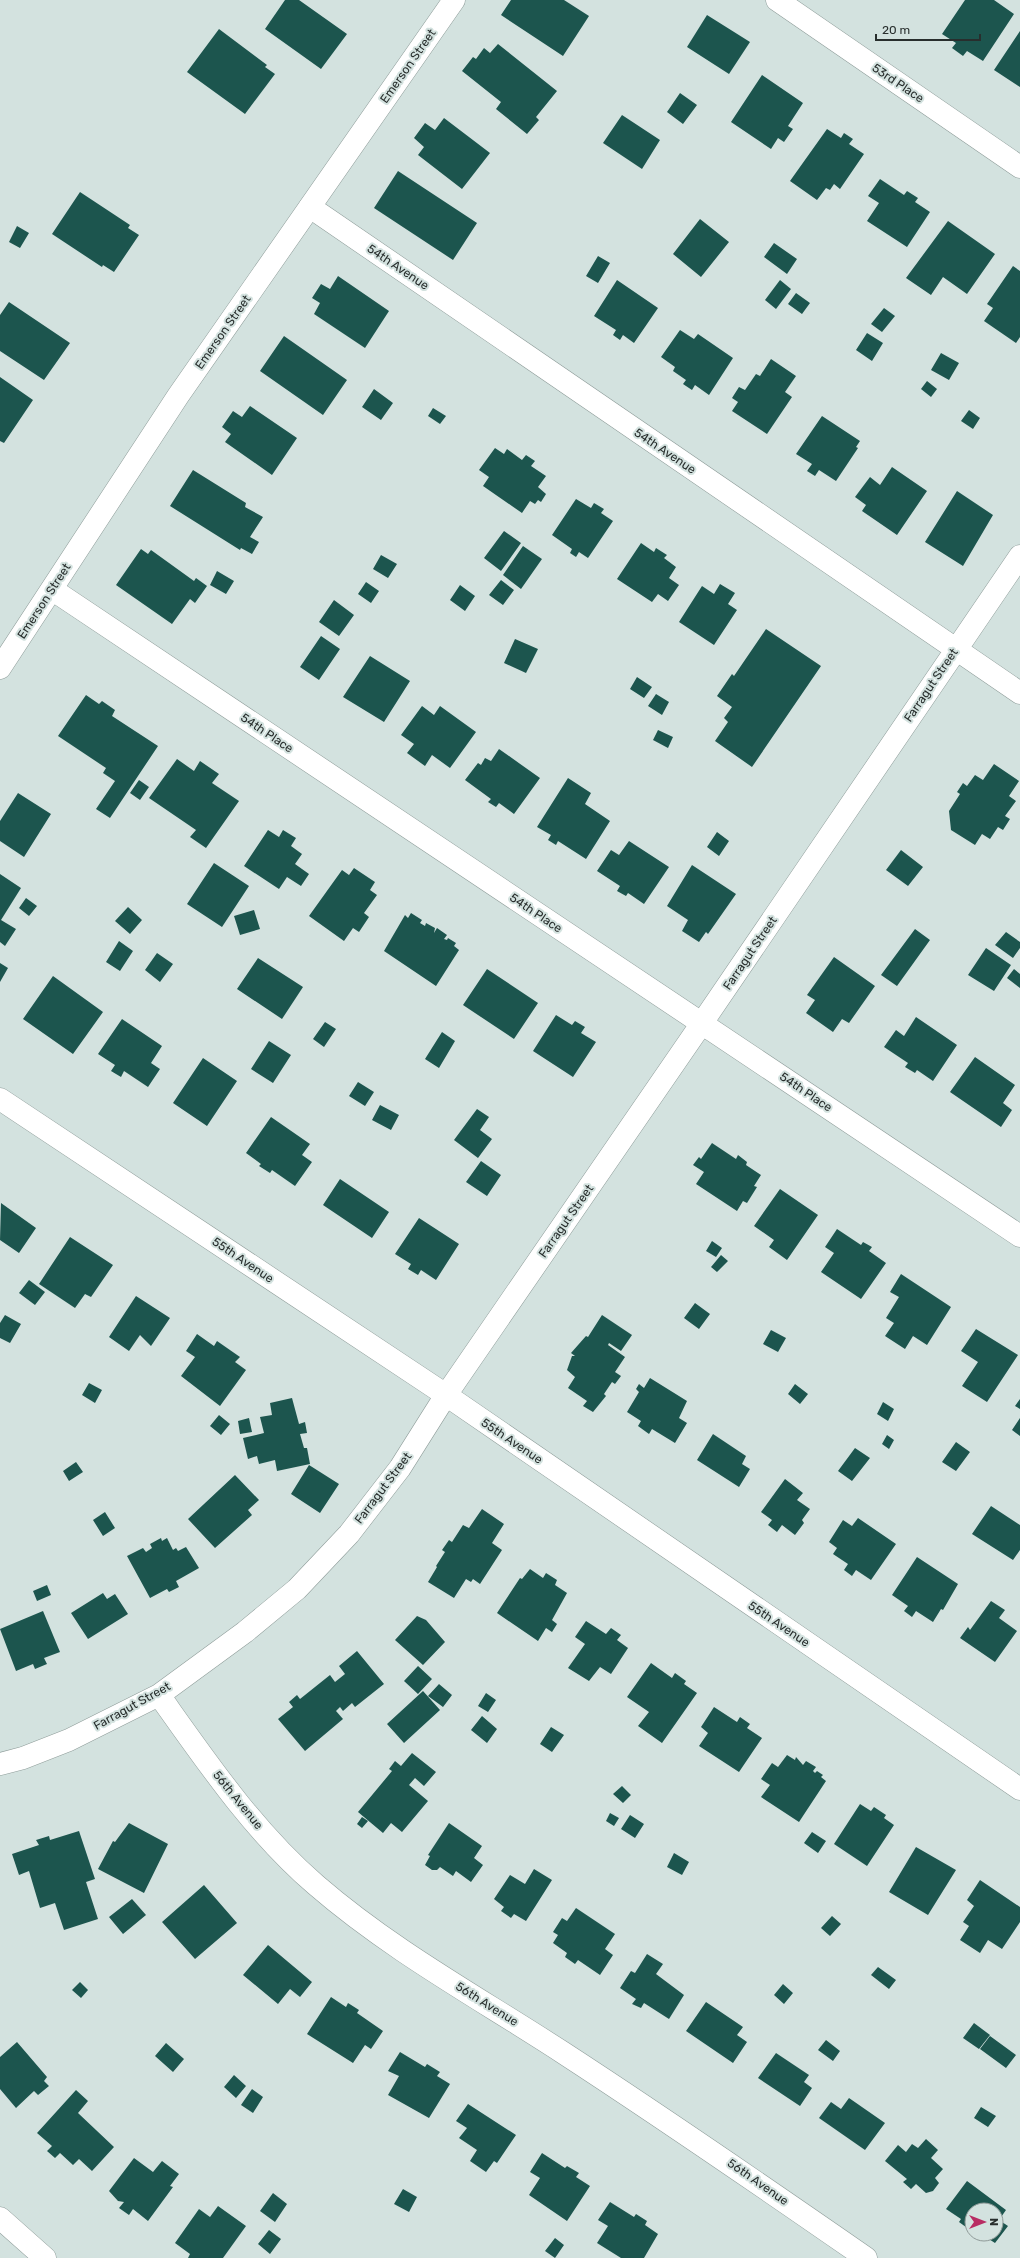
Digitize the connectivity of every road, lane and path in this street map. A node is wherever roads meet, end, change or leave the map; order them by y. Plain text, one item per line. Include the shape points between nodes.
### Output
1 (454, 0) edge
2 (777, 0) edge
3 (1020, 167) edge
4 (310, 207) junction
5 (1020, 556) edge
6 (53, 590) junction
7 (955, 650) junction
8 (0, 668) edge
9 (1020, 693) edge
10 (702, 1024) junction
11 (0, 1099) edge
12 (1020, 1236) edge
13 (446, 1395) junction
14 (159, 1695) junction
15 (0, 1764) edge
16 (1020, 1790) edge
17 (0, 2218) edge
18 (45, 2258) edge
19 (866, 2258) edge

1 - 4 street, Emerson Street
2 - 3 street, 53rd Place
4 - 6 street, Emerson Street via 178,396
4 - 7 street, 54th Avenue
5 - 7 street, Farragut Street
6 - 8 street, Emerson Street
6 - 10 street, 54th Place
7 - 9 street, 54th Avenue
7 - 10 street, Farragut Street
10 - 12 street, 54th Place
10 - 13 street, Farragut Street
11 - 13 street, 55th Avenue
13 - 14 street, Farragut Street via 400,1468 349,1534 297,1588 245,1632
13 - 16 street, 55th Avenue
14 - 15 street, Farragut Street via 69,1740
14 - 19 street, 56th Avenue via 267,1836 315,1884 384,1939 720,2156
17 - 18 street

